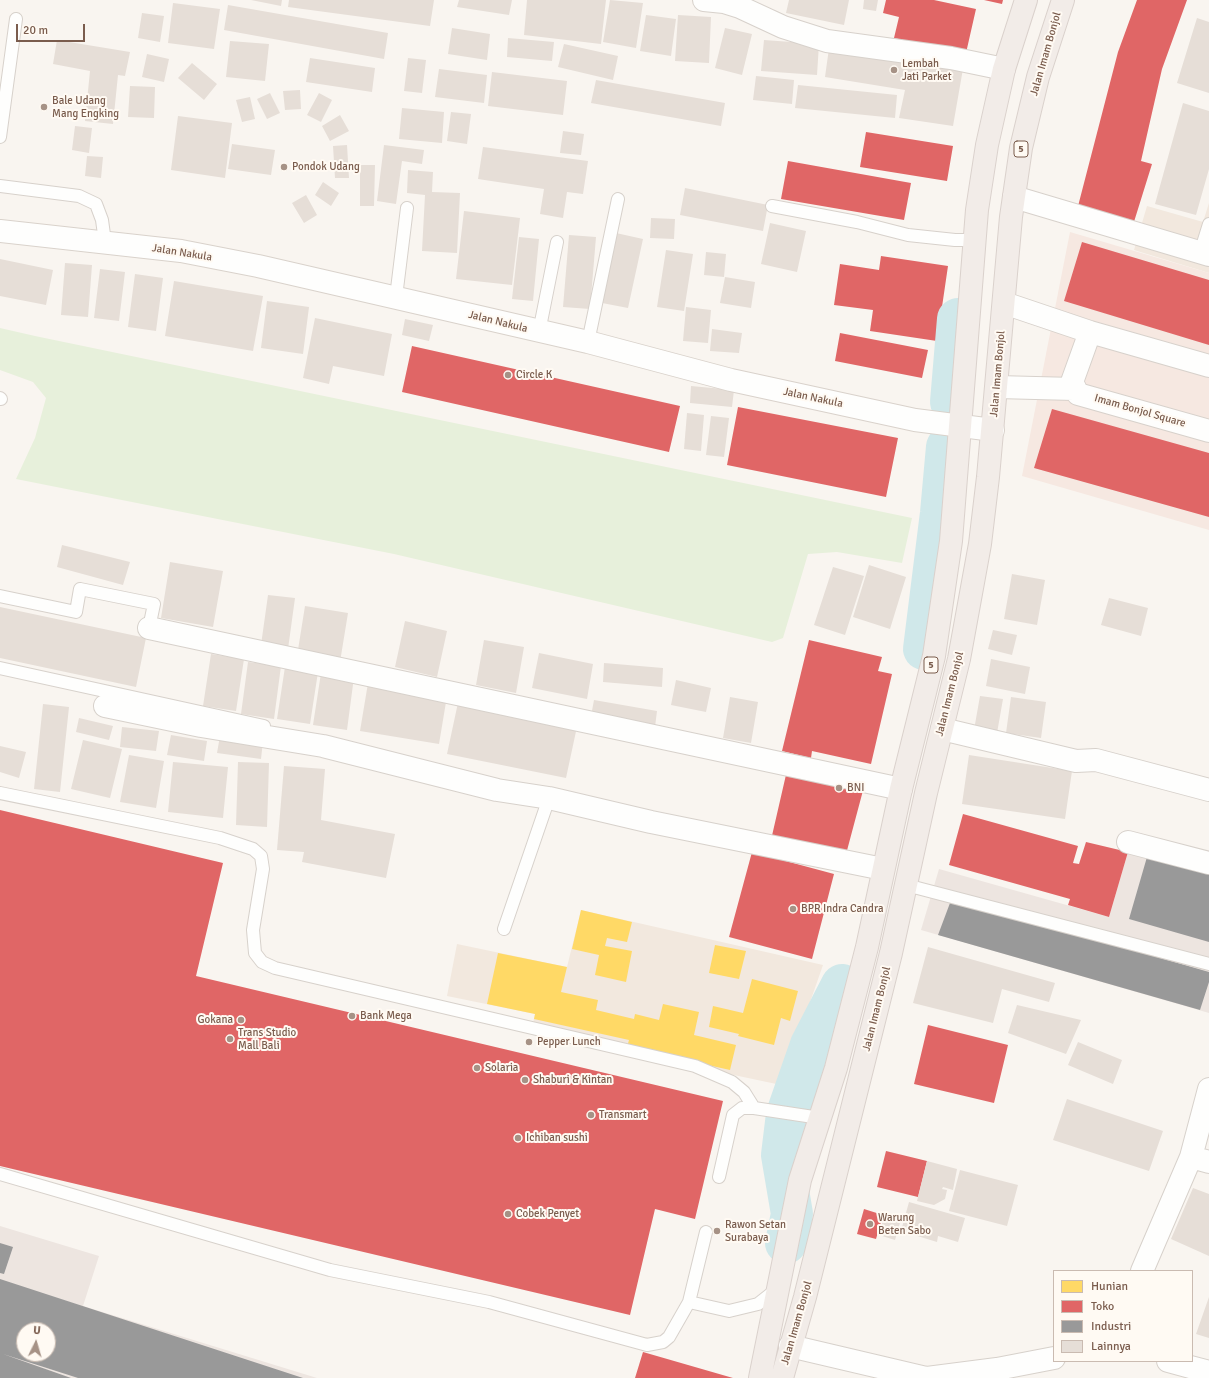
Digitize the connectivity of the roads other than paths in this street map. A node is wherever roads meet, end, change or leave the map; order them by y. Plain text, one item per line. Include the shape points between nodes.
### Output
1 (704, 0) edge
2 (1026, 0) edge
3 (1063, 0) edge
4 (16, 19) dead end
5 (1004, 69) junction
6 (0, 137) edge
7 (0, 186) edge
8 (1014, 197) junction
9 (618, 199) dead end
10 (772, 206) dead end
11 (407, 208) dead end
12 (1209, 224) edge
13 (0, 230) edge
14 (974, 240) junction
15 (106, 242) junction
16 (557, 242) dead end
17 (1205, 254) edge
18 (396, 297) junction
19 (1004, 303) junction
20 (539, 332) junction
21 (1090, 332) junction
22 (588, 342) junction
23 (1209, 366) edge
24 (997, 387) junction
25 (1074, 388) junction
26 (959, 426) junction
27 (993, 430) junction
28 (1209, 431) edge
29 (0, 596) edge
30 (149, 628) joint
31 (0, 668) edge
32 (105, 706) dead end
33 (942, 729) junction
34 (292, 741) junction
35 (901, 789) junction
36 (1209, 790) edge
37 (0, 793) edge
38 (549, 798) junction
39 (1128, 842) dead end
40 (1209, 863) edge
41 (878, 868) junction
42 (906, 884) junction
43 (504, 929) dead end
44 (1209, 964) edge
45 (1209, 1089) edge
46 (754, 1108) junction
47 (820, 1118) junction
48 (1200, 1160) edge
49 (0, 1174) edge
50 (720, 1177) dead end
51 (706, 1232) dead end
52 (1143, 1270) edge
53 (776, 1291) junction
54 (805, 1297) junction
55 (689, 1302) junction
56 (790, 1346) junction
57 (1053, 1358) edge
58 (1172, 1362) edge
59 (1209, 1372) edge
60 (760, 1378) edge
61 (782, 1378) edge
62 (927, 1378) edge

1 - 5 street via 740,7 783,27 827,41 951,58
2 - 5 highway, Jalan Imam Bonjol / 5
3 - 8 highway, Jalan Imam Bonjol / 5 via 1038,77 1021,148
4 - 6 lane
5 - 14 highway, Jalan Imam Bonjol / 5 via 987,145
7 - 15 lane via 79,196 96,204
8 - 17 street
8 - 19 highway, Jalan Imam Bonjol / 5
9 - 22 lane
10 - 14 lane via 857,222 908,235
11 - 18 lane
12 - 17 lane
13 - 15 street, Jalan Nakula
14 - 26 highway, Jalan Imam Bonjol / 5
15 - 18 street, Jalan Nakula via 181,251
16 - 20 lane
18 - 20 street, Jalan Nakula
19 - 21 street
19 - 24 highway, Jalan Imam Bonjol / 5
20 - 22 street, Jalan Nakula
21 - 23 street
21 - 25 street via 1072,382
22 - 26 street, Jalan Nakula via 731,380 915,420
24 - 25 street, Imam Bonjol Square
24 - 27 highway, Jalan Imam Bonjol / 5
25 - 28 street, Imam Bonjol Square via 1078,394
26 - 27 street, Jalan Nakula
26 - 35 highway, Jalan Imam Bonjol / 5 via 951,541 934,656
27 - 33 highway, Jalan Imam Bonjol / 5 via 978,552 959,659
29 - 30 lane via 76,612 80,589 154,604
30 - 35 street
31 - 34 lane via 295,733
32 - 34 street
33 - 36 street via 1076,761 1096,760
33 - 42 highway, Jalan Imam Bonjol / 5
34 - 38 street via 323,746 497,790
35 - 41 highway, Jalan Imam Bonjol / 5
37 - 46 lane via 220,838 254,849 261,856 263,870 252,930 255,953 262,962 275,968 695,1066 732,1082 744,1092
38 - 41 street via 651,822
38 - 43 lane
39 - 40 street
41 - 47 highway, Jalan Imam Bonjol / 5 via 867,947 836,1068
42 - 44 lane
42 - 54 highway, Jalan Imam Bonjol / 5
45 - 48 street
46 - 47 lane
46 - 50 lane via 742,1108 733,1115
47 - 53 highway, Jalan Imam Bonjol / 5 via 800,1180
48 - 52 street
49 - 55 lane via 330,1270 489,1302 647,1345 663,1342 669,1337
51 - 55 lane
53 - 54 highway
53 - 55 lane via 758,1304 729,1312
53 - 60 highway, Jalan Imam Bonjol / 5
54 - 56 highway, Jalan Imam Bonjol / 5
56 - 61 highway, Jalan Imam Bonjol / 5
56 - 62 street
57 - 62 street
58 - 59 street

